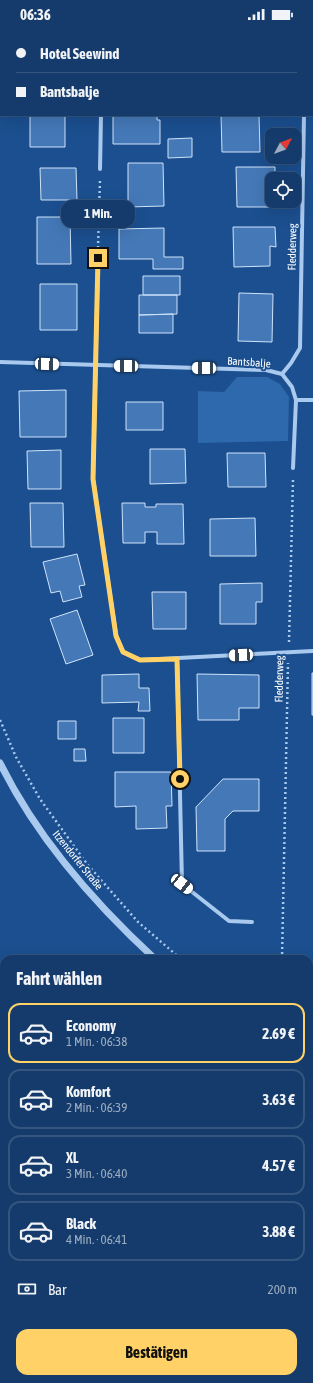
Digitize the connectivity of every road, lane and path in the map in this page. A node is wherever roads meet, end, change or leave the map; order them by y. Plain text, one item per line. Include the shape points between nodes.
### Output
1 (101, 116) edge
2 (304, 116) edge
3 (100, 168) joint
4 (98, 258) joint
5 (0, 362) edge
6 (95, 365) junction
7 (282, 374) junction
8 (296, 400) junction
9 (313, 400) edge
10 (293, 468) joint
11 (313, 651) edge
12 (289, 652) junction
13 (177, 659) junction
14 (0, 720) edge
15 (0, 763) edge
16 (252, 922) dead end
17 (151, 955) edge
18 (176, 955) edge
19 (282, 955) edge

1 - 3 street
2 - 7 street, Fledderweg via 300,348
3 - 4 path
4 - 6 street
5 - 6 street, Bantsbalje
6 - 7 street, Bantsbalje via 266,370
6 - 13 street via 93,479 116,636 123,652 140,660
7 - 8 street via 292,387
8 - 9 street
8 - 10 street
10 - 12 path, Fledderweg
11 - 12 street
12 - 13 street
12 - 19 path, Fledderweg
13 - 16 street via 182,884 229,921
14 - 18 path via 40,799 87,864 138,922
15 - 17 street, Itzendorfer Straße via 36,826 83,886

